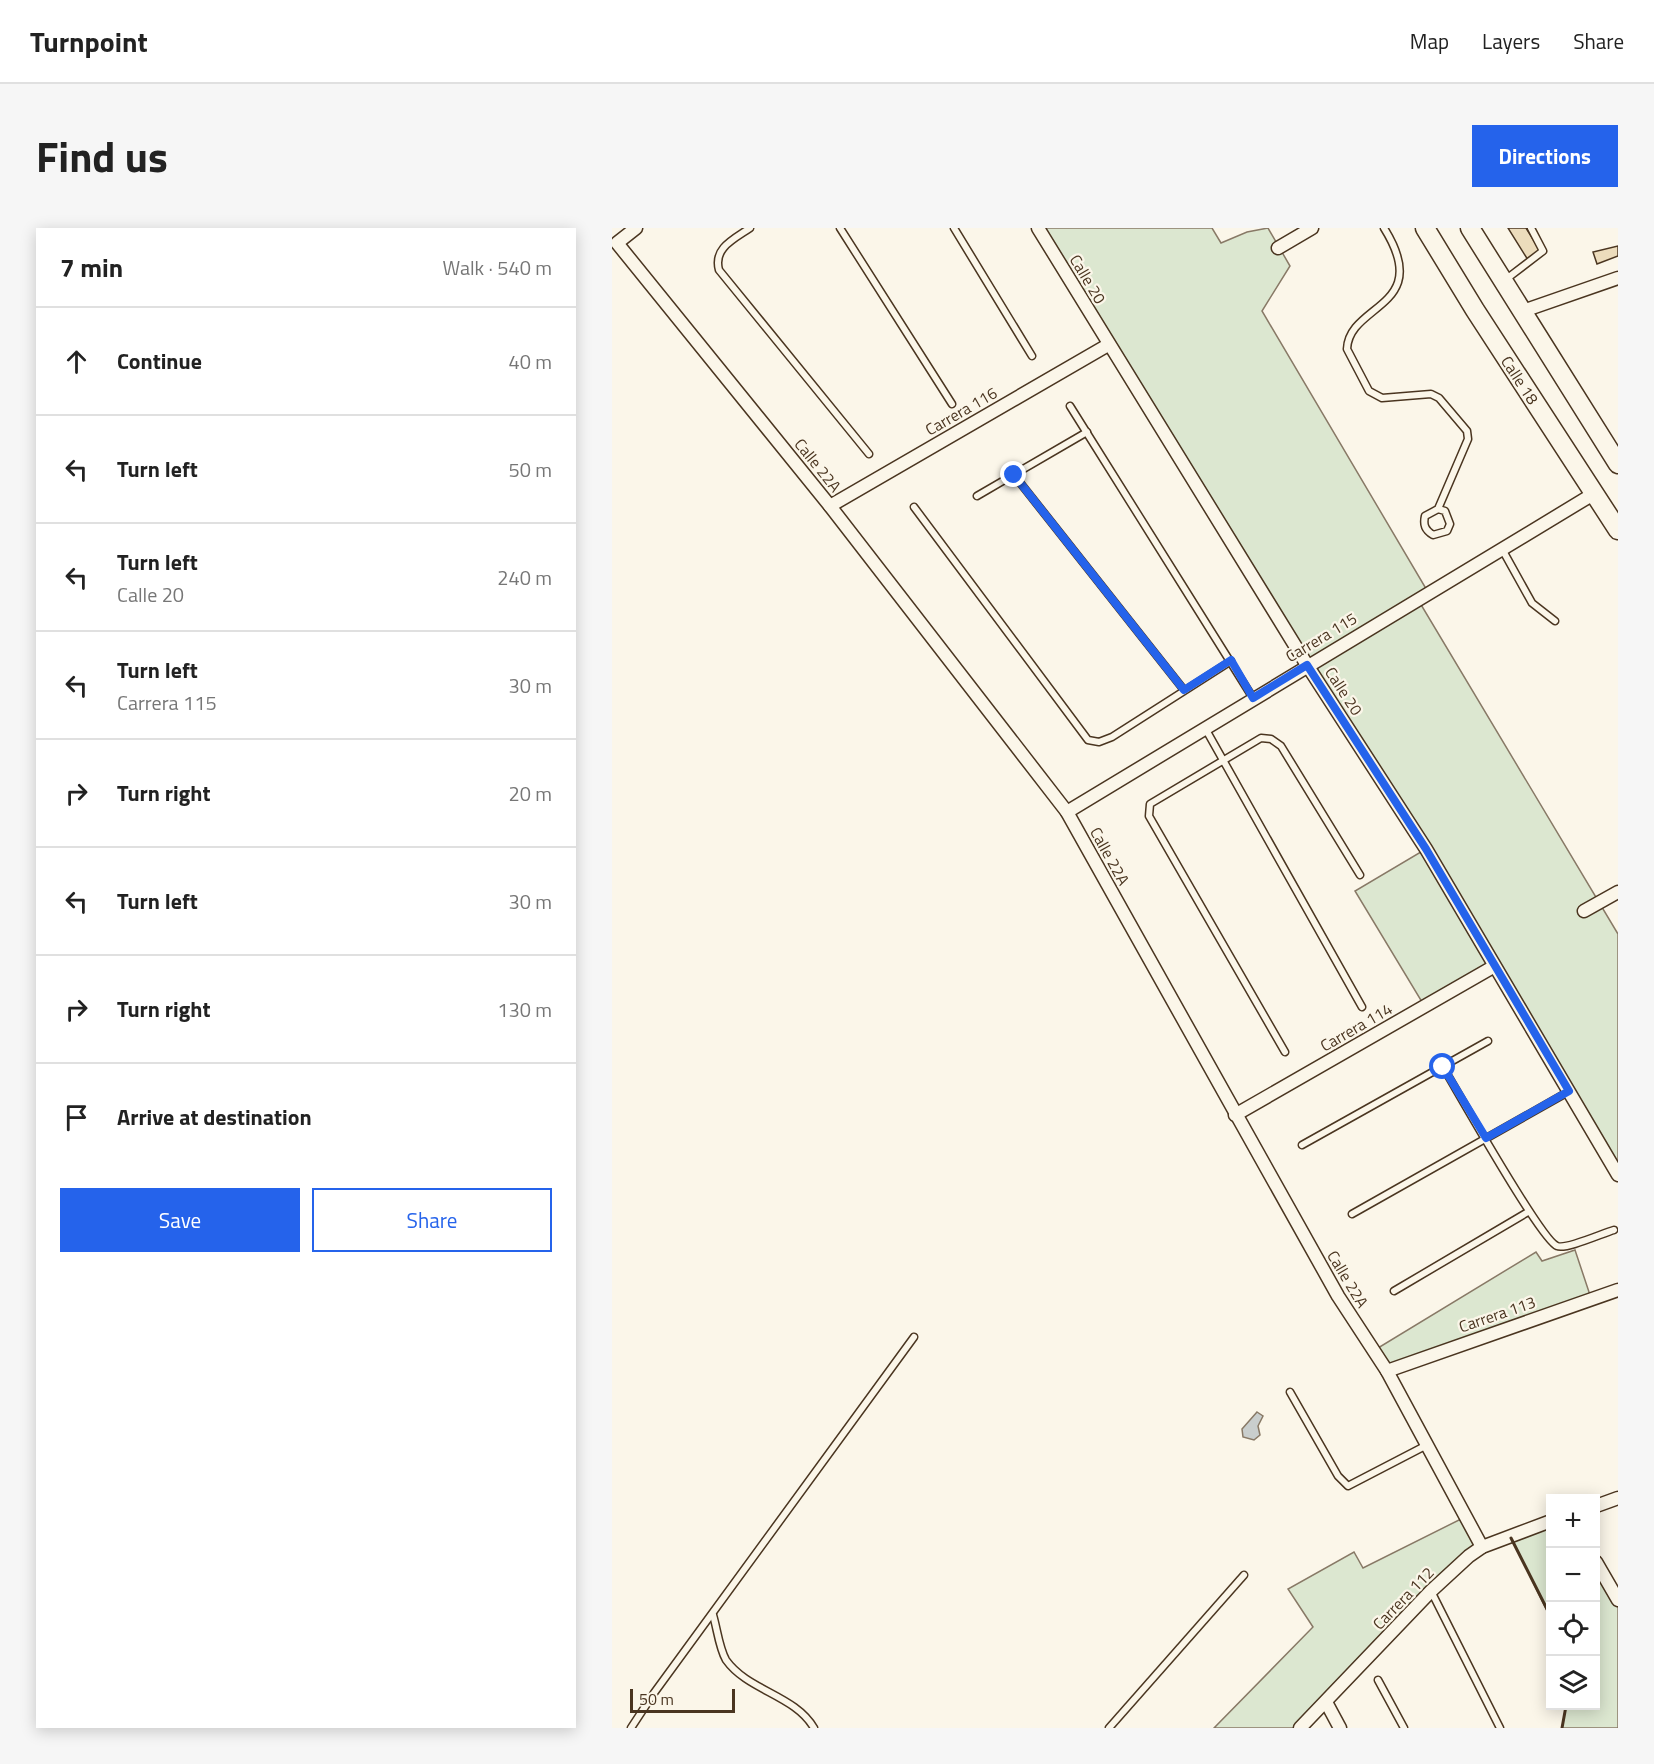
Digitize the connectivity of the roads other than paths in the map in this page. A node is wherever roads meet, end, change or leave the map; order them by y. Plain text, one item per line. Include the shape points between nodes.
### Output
1 (636, 228) edge
2 (750, 228) edge
3 (840, 228) edge
4 (954, 228) edge
5 (1038, 228) edge
6 (1312, 228) edge
7 (1384, 228) edge
8 (1425, 228) edge
9 (1470, 228) edge
10 (1531, 228) edge
11 (1278, 248) dead end
12 (1618, 278) edge
13 (1504, 281) junction
14 (1523, 311) junction
15 (1108, 345) junction
16 (1032, 356) dead end
17 (952, 404) dead end
18 (1070, 406) dead end
19 (1087, 432) junction
20 (869, 454) dead end
21 (1618, 464) edge
22 (1014, 475) junction
23 (1595, 493) junction
24 (977, 496) dead end
25 (830, 506) junction
26 (914, 507) dead end
27 (1438, 509) junction
28 (1618, 530) edge
29 (1502, 549) junction
30 (1555, 621) dead end
31 (1231, 660) junction
32 (1307, 665) junction
33 (1184, 690) junction
34 (1253, 698) junction
35 (1205, 728) junction
36 (1223, 760) junction
37 (1067, 812) junction
38 (1360, 875) dead end
39 (1618, 892) edge
40 (1584, 912) dead end
41 (1493, 967) junction
42 (1362, 1007) dead end
43 (1488, 1041) dead end
44 (1285, 1052) dead end
45 (1443, 1067) junction
46 (1569, 1091) junction
47 (1235, 1115) junction
48 (1486, 1138) junction
49 (1302, 1145) dead end
50 (1618, 1175) edge
51 (1528, 1212) junction
52 (1352, 1214) dead end
53 (1614, 1230) dead end
54 (1618, 1290) edge
55 (1394, 1291) dead end
56 (914, 1337) dead end
57 (1387, 1371) junction
58 (1290, 1392) dead end
59 (1427, 1445) junction
60 (1618, 1498) edge
61 (1600, 1505) edge
62 (1546, 1523) edge
63 (1482, 1547) junction
64 (1600, 1569) edge
65 (1244, 1575) dead end
66 (1431, 1591) junction
67 (1618, 1600) edge
68 (713, 1615) junction
69 (1378, 1680) dead end
70 (1326, 1702) junction
71 (631, 1728) edge
72 (813, 1728) edge
73 (1109, 1728) edge
74 (1300, 1728) edge
75 (1340, 1728) edge
76 (1404, 1728) edge
77 (1500, 1728) edge

1 - 25 street, Calle 22A via 617,243
2 - 20 lane via 718,254 719,270
3 - 17 lane
4 - 16 lane
5 - 15 street, Calle 20
6 - 11 street
7 - 27 lane via 1400,266 1398,282 1391,295 1351,334 1347,349 1369,391 1382,398 1431,394 1464,424 1468,439
8 - 23 main road, Calle 18 via 1474,310
9 - 13 main road
10 - 13 lane via 1543,251
12 - 14 street
13 - 14 main road
14 - 21 main road
15 - 25 street, Carrera 116
15 - 32 street, Calle 20
18 - 19 lane
19 - 22 lane
19 - 31 lane
22 - 24 lane
22 - 33 lane
23 - 28 main road, Calle 18
23 - 29 street, Carrera 115
25 - 37 street, Calle 22A
26 - 33 lane via 1088,740 1099,742 1112,737
27 - 27 lane via 1425,516 1424,524 1433,535 1447,531 1450,524 1445,511
29 - 30 lane via 1532,603
29 - 32 street, Carrera 115
31 - 33 lane
31 - 34 lane
32 - 34 street, Carrera 115
32 - 41 street, Calle 20 via 1426,849
34 - 35 street, Carrera 115
35 - 36 lane
35 - 37 street, Carrera 115
36 - 38 lane via 1261,738 1281,746
36 - 42 lane
36 - 44 lane via 1152,801 1149,816
37 - 47 street, Calle 22A
39 - 40 street
41 - 46 street, Calle 20
41 - 47 street, Carrera 114
43 - 45 lane
45 - 48 lane
45 - 49 lane
46 - 48 lane
46 - 50 street, Calle 20
47 - 57 street, Calle 22A via 1338,1296
48 - 51 lane
48 - 52 lane
51 - 53 lane via 1557,1246
51 - 55 lane
54 - 57 street, Carrera 113
56 - 68 lane
57 - 59 street, Calle 22A
58 - 59 lane via 1338,1476 1348,1486
59 - 63 street, Calle 22A
60 - 61 street
62 - 63 street, Carrera 112
63 - 66 street, Carrera 112
64 - 67 street
65 - 73 lane
66 - 70 street, Carrera 112
66 - 77 lane
68 - 71 lane
68 - 72 lane via 726,1659 744,1677 807,1716
69 - 76 lane
70 - 74 street, Carrera 112
70 - 75 street

